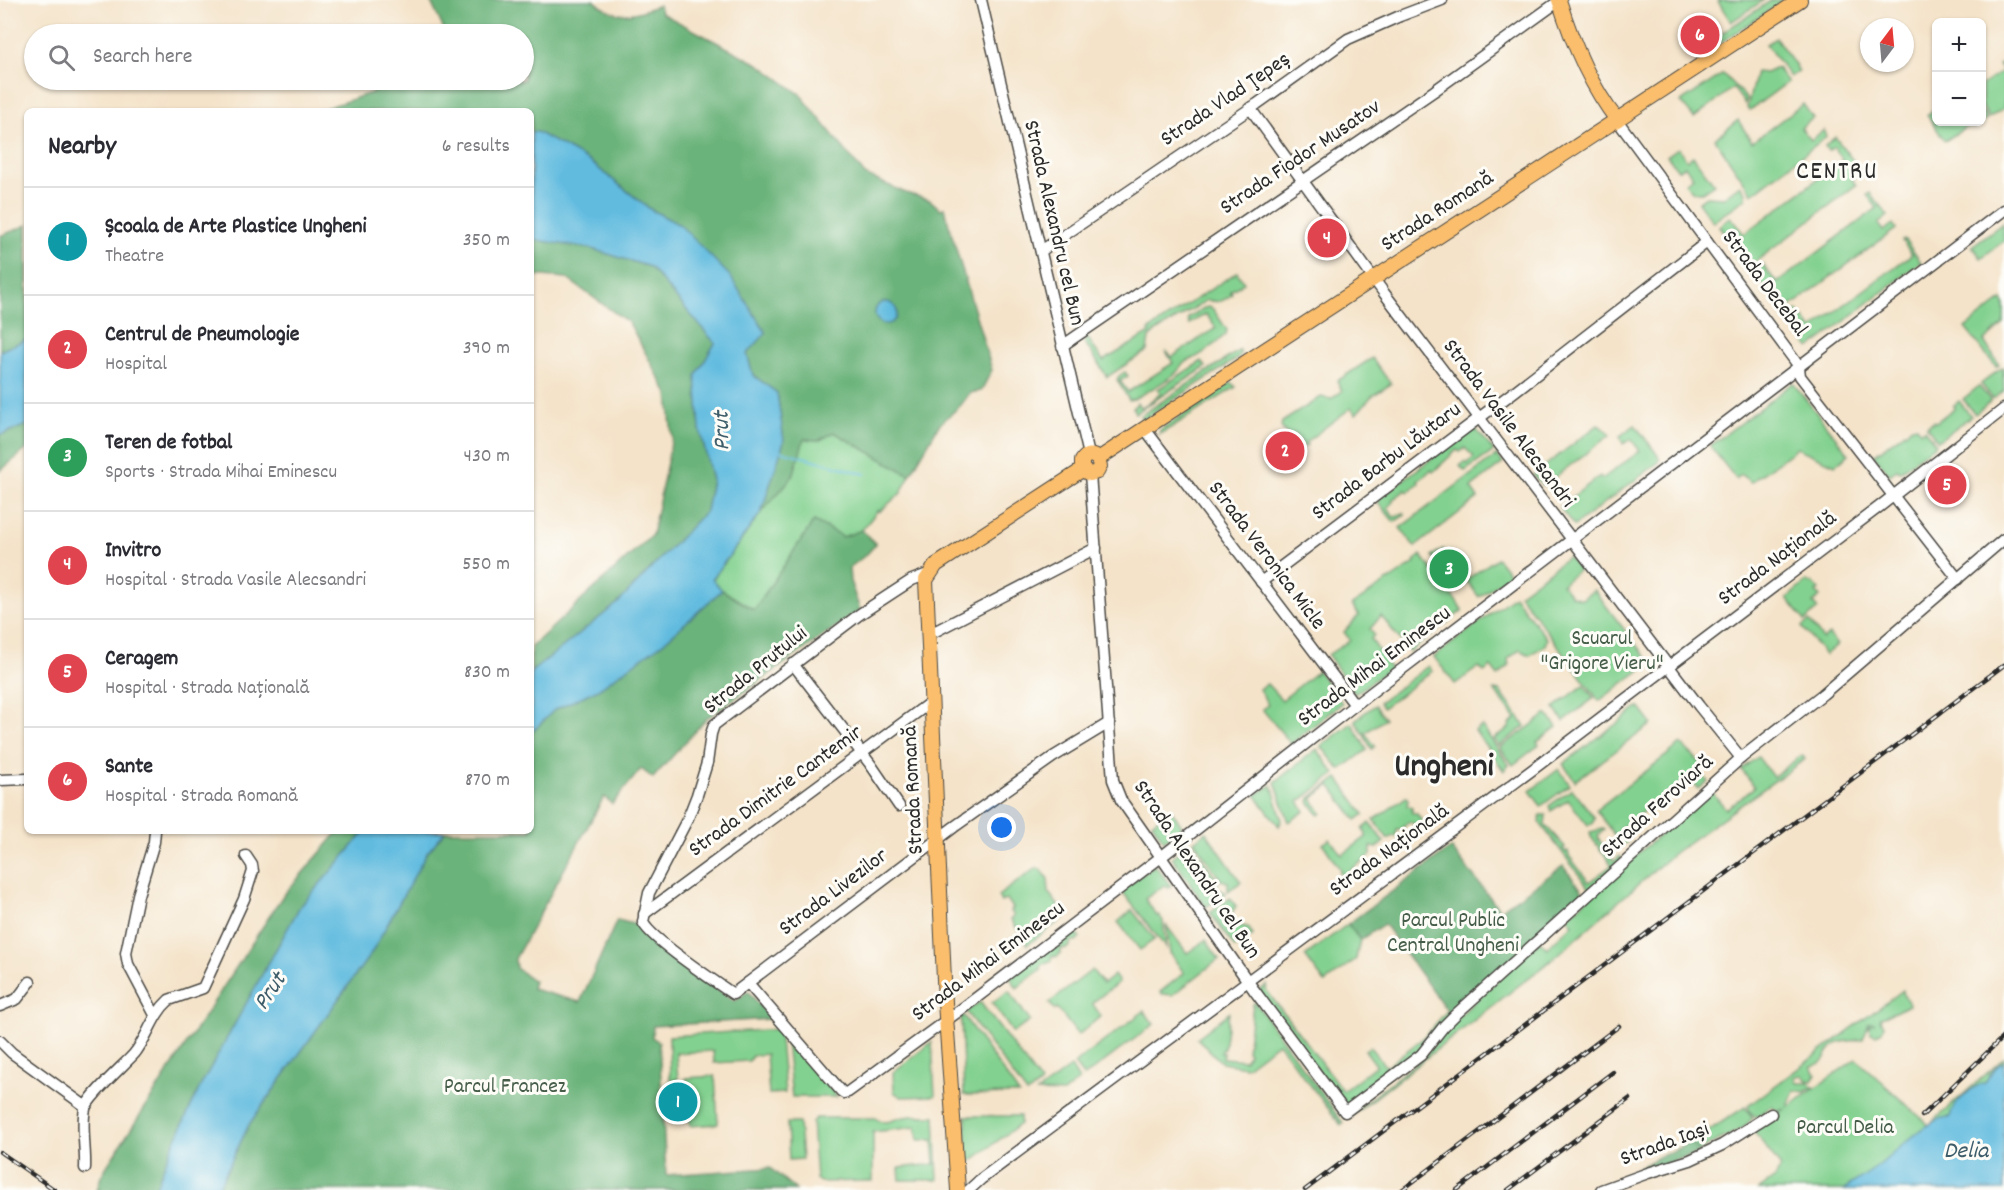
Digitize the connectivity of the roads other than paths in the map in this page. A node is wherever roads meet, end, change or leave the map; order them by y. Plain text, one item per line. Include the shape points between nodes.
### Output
1 (981, 0) edge
2 (1442, 0) edge
3 (1559, 0) edge
4 (1800, 0) edge
5 (1250, 108) junction
6 (1617, 120) junction
7 (1301, 181) junction
8 (2004, 210) edge
9 (1707, 242) junction
10 (1041, 251) junction
11 (1374, 279) junction
12 (1062, 346) junction
13 (1799, 367) junction
14 (2004, 409) edge
15 (1479, 418) junction
16 (1145, 429) junction
17 (1094, 457) junction
18 (1086, 472) junction
19 (1893, 495) junction
20 (2004, 539) edge
21 (1572, 540) junction
22 (1096, 548) junction
23 (928, 574) junction
24 (1958, 579) junction
25 (1261, 582) junction
26 (928, 635) junction
27 (793, 664) junction
28 (1668, 666) junction
29 (931, 702) junction
30 (1355, 705) junction
31 (1109, 723) junction
32 (861, 752) junction
33 (1741, 758) junction
34 (24, 779) edge
35 (0, 780) edge
36 (899, 806) dead end
37 (155, 834) edge
38 (938, 840) junction
39 (246, 856) dead end
40 (1161, 857) junction
41 (644, 914) junction
42 (1247, 980) junction
43 (30, 982) dead end
44 (747, 982) junction
45 (0, 1006) edge
46 (155, 1015) junction
47 (947, 1019) junction
48 (0, 1041) edge
49 (86, 1106) junction
50 (1345, 1112) joint
51 (1771, 1114) dead end
52 (85, 1168) dead end
53 (958, 1190) edge
54 (969, 1190) edge
55 (1601, 1190) edge

1 - 10 street, Strada Alexandru cel Bun
2 - 5 street, Strada Vlad Ţepeș via 1348,39
3 - 6 main road, Strada Decebal via 1584,65
3 - 7 street, Strada Fiodor Musatov
4 - 6 main road, Strada Romană
5 - 7 street, Strada Vasile Alecsandri
5 - 10 street, Strada Vlad Ţepeș
6 - 9 street, Strada Decebal
6 - 11 main road, Strada Romană
7 - 11 street, Strada Vasile Alecsandri
7 - 12 street, Strada Fiodor Musatov
8 - 13 street, Strada Mihai Eminescu
9 - 13 street, Strada Decebal
9 - 15 street, Strada Barbu Lăutaru
10 - 12 street, Strada Alexandru cel Bun
11 - 15 street, Strada Vasile Alecsandri
11 - 16 main road, Strada Romană
12 - 17 street, Strada Alexandru cel Bun
13 - 19 street, Strada Decebal via 1800,376
13 - 21 street, Strada Mihai Eminescu
14 - 19 street, Strada Națională
15 - 21 street, Strada Vasile Alecsandri
15 - 25 street, Strada Barbu Lăutaru
16 - 17 main road, Strada Romană
16 - 25 street, Strada Veronica Micle
17 - 18 main road via 1099,469
18 - 22 street, Strada Alexandru cel Bun
18 - 23 main road via 936,565
19 - 24 street, Strada Decebal
19 - 28 street, Strada Națională
20 - 24 street, Strada Feroviară
21 - 28 street, Strada Vasile Alecsandri
21 - 30 street, Strada Mihai Eminescu
22 - 26 street
22 - 31 street, Strada Alexandru cel Bun
23 - 26 main road, Strada Romană
23 - 27 street, Strada Prutului via 860,614
24 - 33 street, Strada Feroviară via 1824,694
25 - 30 street, Strada Veronica Micle
26 - 29 main road, Strada Romană
27 - 32 street
27 - 41 street, Strada Prutului via 714,725 707,764 694,802 651,888
28 - 33 street, Strada Vasile Alecsandri
28 - 42 street, Strada Națională
29 - 32 street, Strada Dimitrie Cantemir
29 - 38 main road, Strada Romană
30 - 40 street, Strada Mihai Eminescu
31 - 38 street, Strada Livezilor via 1024,777
31 - 40 street, Strada Alexandru cel Bun via 1113,780 1121,800
32 - 36 street
32 - 41 street, Strada Dimitrie Cantemir
33 - 50 street, Strada Feroviară via 1467,1004 1421,1055
34 - 35 street
37 - 46 street via 126,953
38 - 44 street, Strada Livezilor
38 - 47 main road, Strada Romană
39 - 46 street via 253,872 244,899 202,988 169,1000
40 - 42 street, Strada Alexandru cel Bun
40 - 47 street, Strada Mihai Eminescu
41 - 44 street, Strada Livezilor via 645,927 650,932 733,994
42 - 50 street, Strada Alexandru cel Bun
42 - 54 street, Strada Națională
43 - 45 street via 17,999
44 - 47 street, Strada Mihai Eminescu via 844,1093
46 - 49 street via 135,1052
47 - 53 main road, Strada Romană
48 - 49 street
49 - 52 street
51 - 55 street, Strada Iași via 1690,1160

